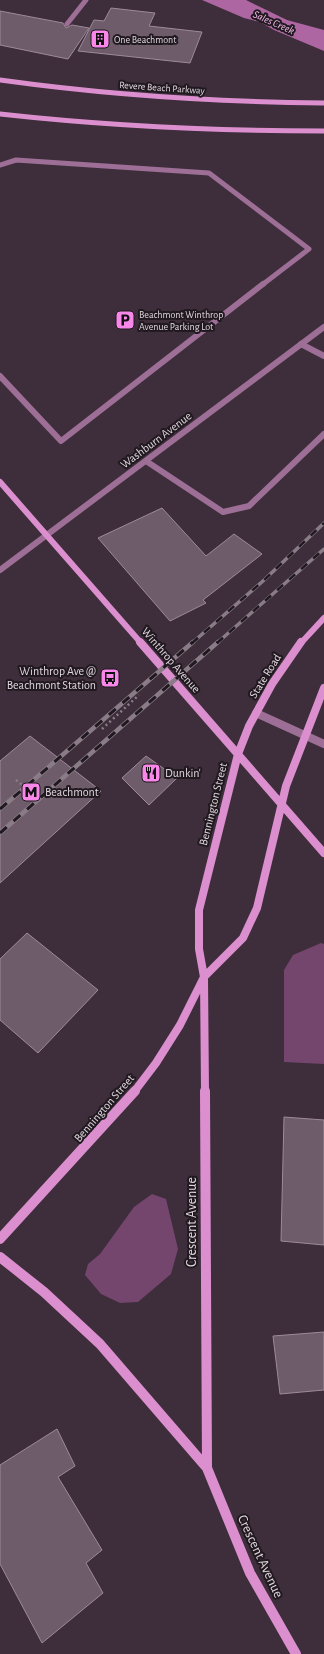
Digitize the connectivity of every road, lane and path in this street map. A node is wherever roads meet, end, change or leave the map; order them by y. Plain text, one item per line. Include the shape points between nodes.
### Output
1 (86, 0) edge
2 (67, 24) dead end
3 (0, 80) edge
4 (324, 103) edge
5 (0, 114) edge
6 (324, 132) edge
7 (0, 166) edge
8 (324, 327) edge
9 (301, 344) junction
10 (324, 356) edge
11 (0, 376) edge
12 (324, 434) edge
13 (146, 461) junction
14 (0, 482) edge
15 (46, 536) junction
16 (0, 570) edge
17 (324, 618) edge
18 (324, 688) edge
19 (139, 695) dead end
20 (256, 714) junction
21 (102, 729) dead end
22 (305, 735) junction
23 (324, 744) edge
24 (238, 754) junction
25 (16, 780) dead end
26 (42, 801) dead end
27 (281, 804) junction
28 (324, 853) edge
29 (204, 977) junction
30 (0, 1239) edge
31 (0, 1258) edge
32 (207, 1468) junction
33 (296, 1654) edge

1 - 2 street
3 - 4 main road, Revere Beach Parkway via 172,98
5 - 6 main road via 126,126
7 - 11 street via 16,160 209,173 309,249 61,441
8 - 9 street, Washburn Avenue
9 - 10 street
9 - 13 street, Washburn Avenue
12 - 13 street via 249,506 223,512
13 - 15 street, Washburn Avenue
14 - 15 main road, Winthrop Avenue
15 - 16 street, Washburn Avenue
15 - 24 main road, Winthrop Avenue
17 - 20 main road, State Road via 299,646 272,684
18 - 22 main road
19 - 21 path
20 - 22 street
20 - 24 main road, State Road
22 - 23 street
22 - 27 main road
24 - 27 main road, Winthrop Avenue
24 - 29 main road, Bennington Street via 199,910 199,948
25 - 26 path
27 - 28 main road, Winthrop Avenue
27 - 29 main road, Bennington Street via 257,908 251,922 243,938
29 - 30 main road, Bennington Street via 180,1025 143,1082 111,1121
29 - 32 main road, Crescent Avenue
31 - 32 main road, Crescent Avenue via 44,1292 100,1344
32 - 33 main road, Crescent Avenue via 250,1573

